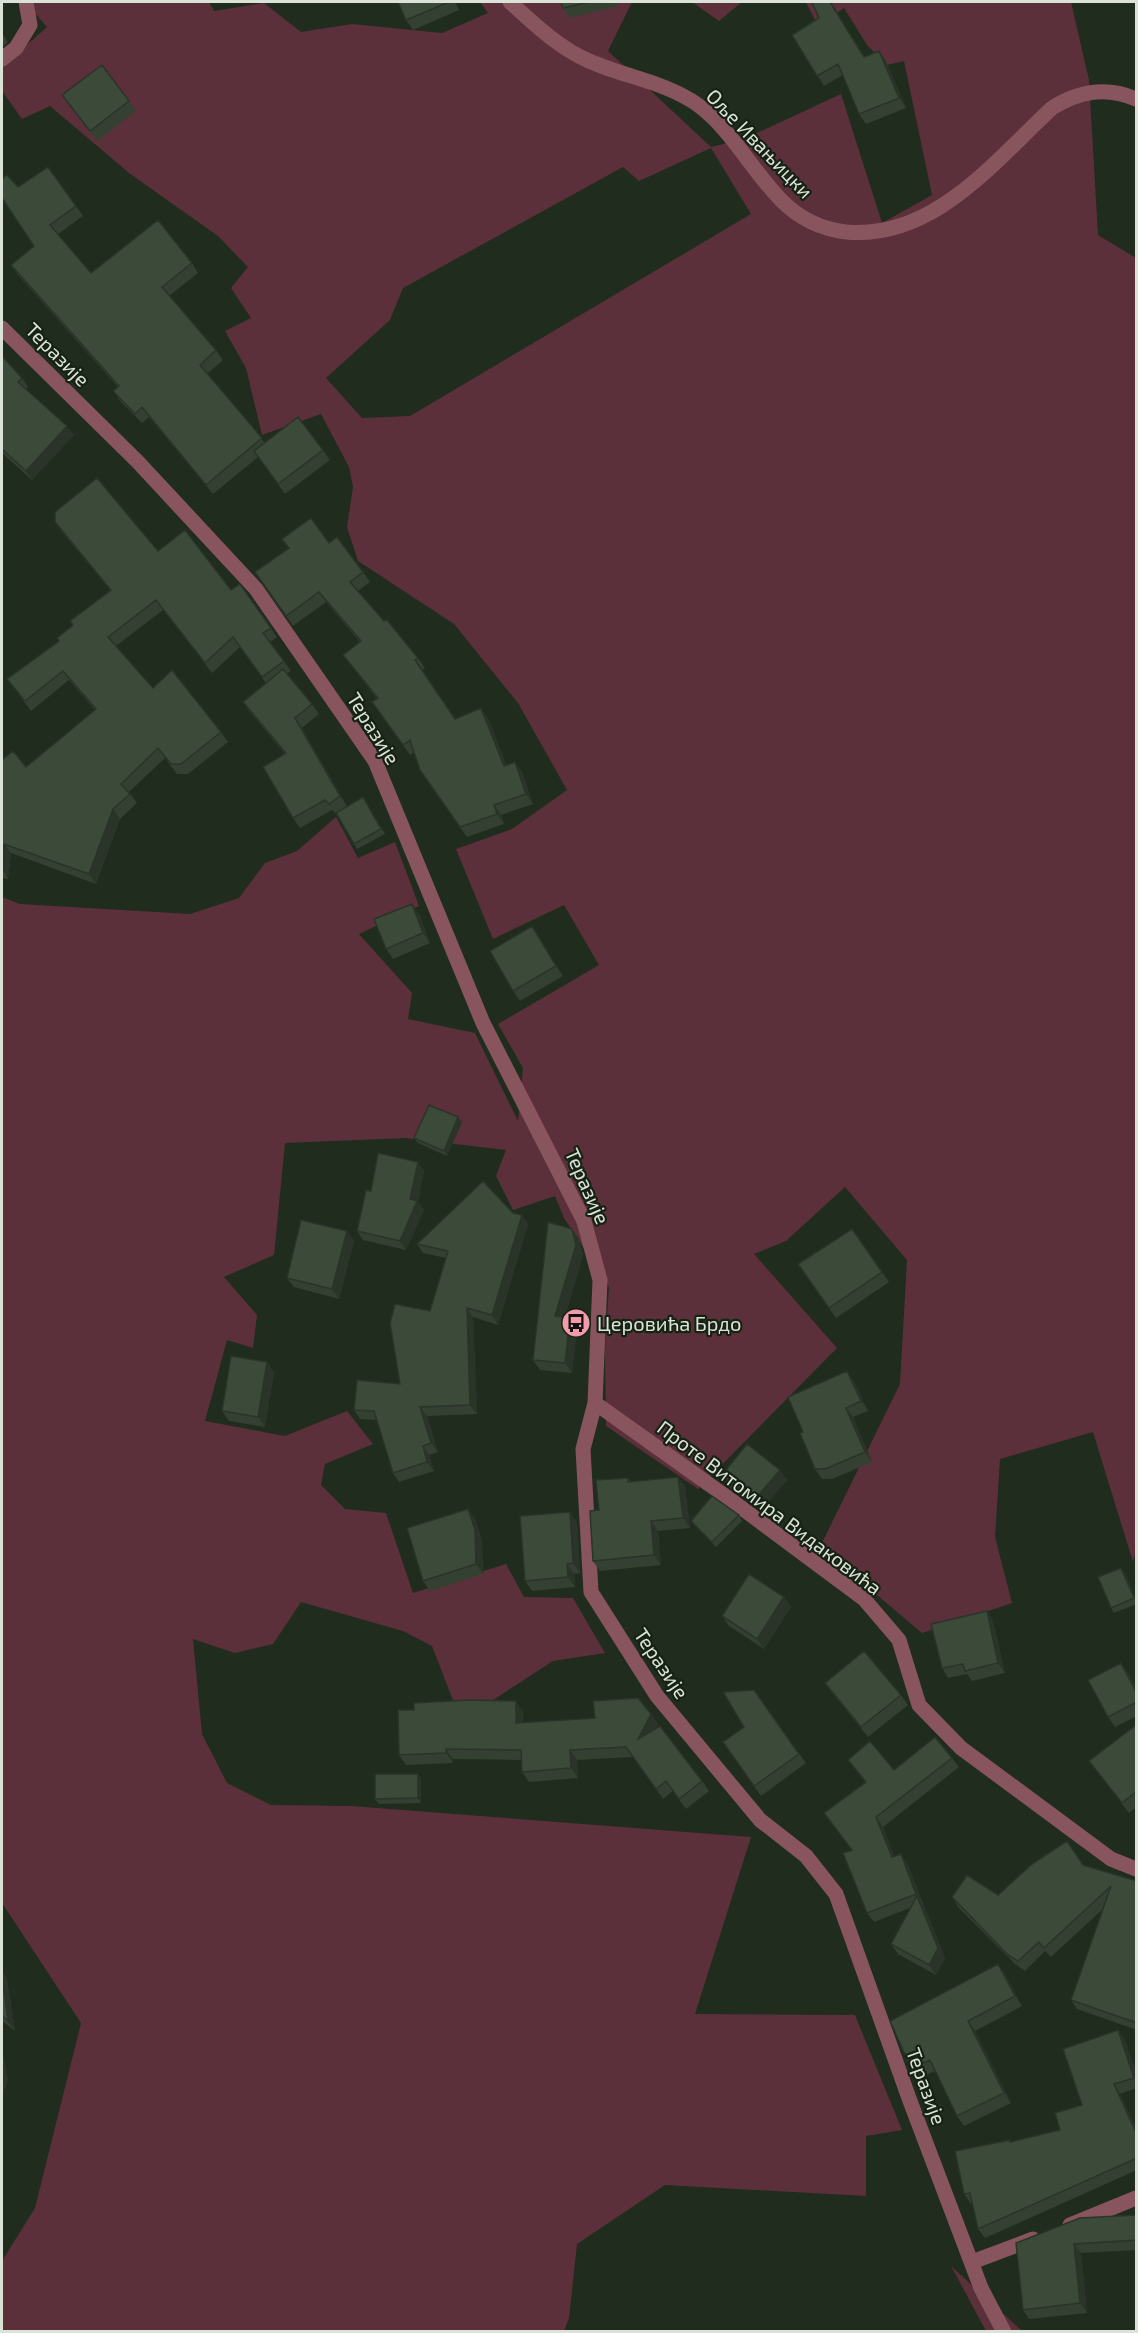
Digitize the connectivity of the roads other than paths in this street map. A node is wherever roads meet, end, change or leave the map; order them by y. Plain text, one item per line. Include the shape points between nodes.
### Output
1 (26, 2) edge
2 (510, 2) edge
3 (2, 59) edge
4 (1137, 99) edge
5 (2, 328) edge
6 (595, 1403) junction
7 (1137, 1869) edge
8 (1137, 2198) edge
9 (972, 2262) junction
10 (1004, 2331) edge

1 - 3 street via 30,25 16,48
2 - 4 street, Оље Ивањицки via 571,52 684,96 700,106 781,201 804,218 833,231 887,231 934,212 1068,98 1110,91
5 - 6 street, Теразије via 138,462 256,589 375,761 483,1023 584,1221 600,1280
6 - 7 street, Проте Витомира Видаковића via 864,1599 899,1640 919,1705 961,1748 1111,1859
6 - 9 street, Теразије via 583,1449 591,1592 657,1696 760,1820 806,1856 836,1894
8 - 9 street
9 - 10 street, Теразије

